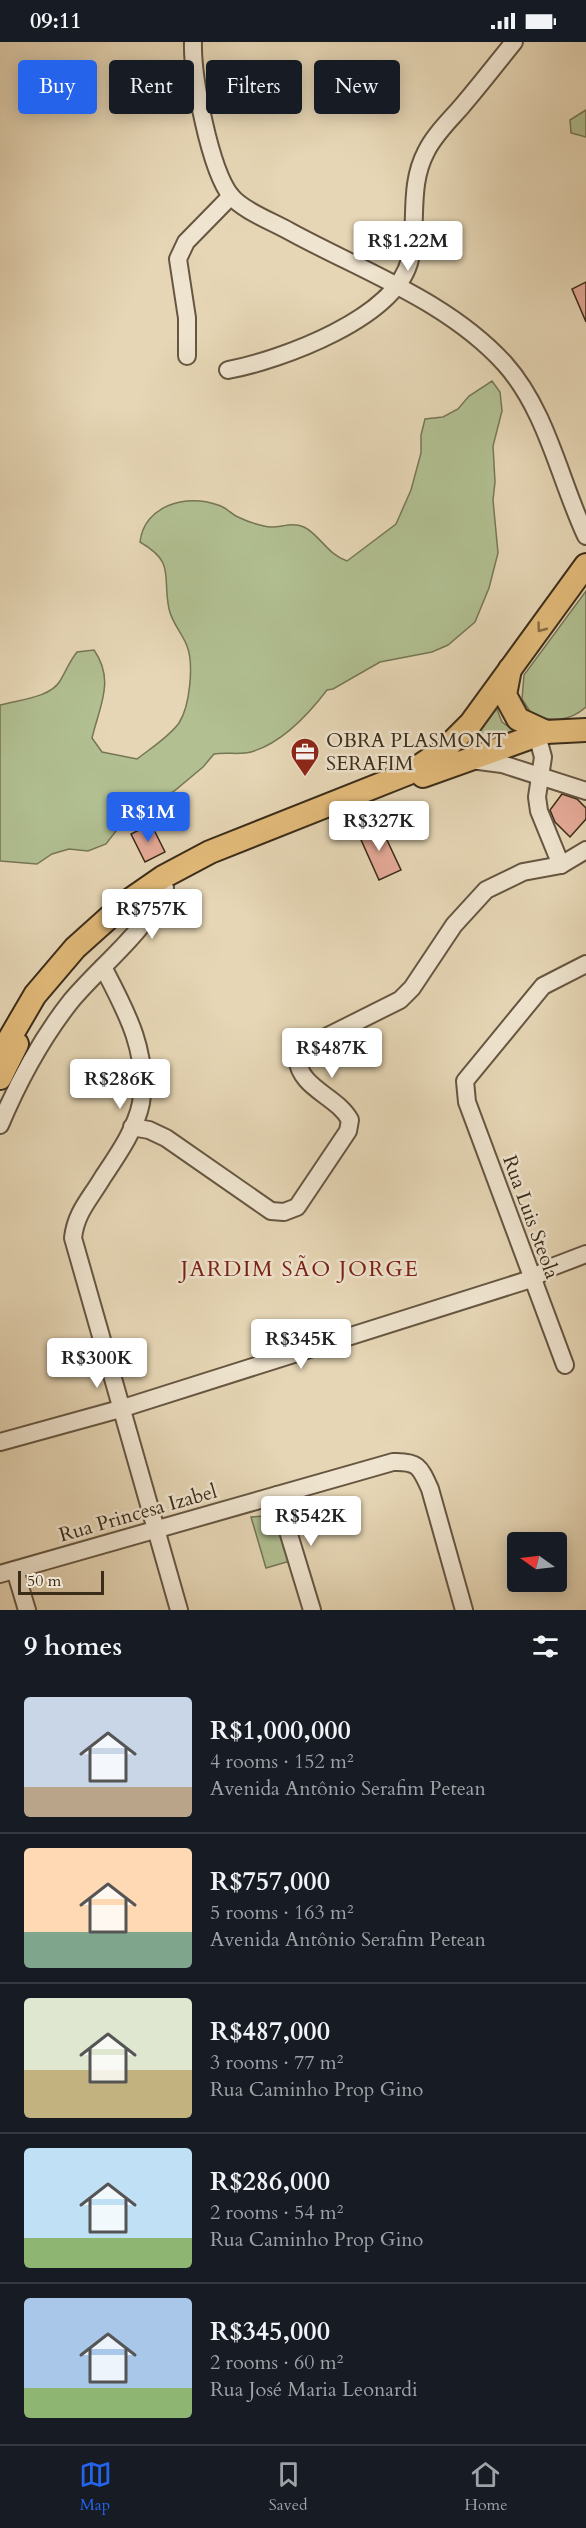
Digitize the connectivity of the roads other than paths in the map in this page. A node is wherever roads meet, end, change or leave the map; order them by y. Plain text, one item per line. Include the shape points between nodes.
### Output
1 (193, 42) edge
2 (514, 42) edge
3 (231, 196) junction
4 (399, 287) junction
5 (187, 356) dead end
6 (228, 370) dead end
7 (586, 536) edge
8 (586, 565) edge
9 (579, 584) edge
10 (510, 669) junction
11 (586, 727) edge
12 (548, 733) junction
13 (455, 762) junction
14 (542, 777) junction
15 (586, 791) edge
16 (586, 850) edge
17 (561, 865) junction
18 (165, 888) junction
19 (586, 964) edge
20 (104, 967) junction
21 (0, 1055) edge
22 (0, 1078) edge
23 (0, 1125) edge
24 (132, 1127) junction
25 (586, 1254) edge
26 (531, 1279) junction
27 (565, 1365) dead end
28 (120, 1409) junction
29 (0, 1442) edge
30 (277, 1495) junction
31 (157, 1529) junction
32 (7, 1572) edge
33 (27, 1610) edge
34 (179, 1610) edge
35 (312, 1610) edge
36 (464, 1610) edge

1 - 3 street via 203,114 222,180
2 - 4 street via 426,152 416,187 410,262
3 - 4 street via 303,239
3 - 5 street via 186,242 178,259 187,318
4 - 6 street via 372,310 324,337 277,358
4 - 7 street via 443,313 506,365 541,424
8 - 9 main road
9 -> 10 main road
10 - 12 main road via 505,695 512,711 518,719
10 - 21 main road via 471,723 446,748 409,773 210,852 124,904 75,948 35,994
11 - 12 main road
12 - 13 main road
12 - 14 street
13 - 14 street via 502,764
13 - 18 main road
14 - 15 street
14 - 17 street via 537,797 539,811
16 - 17 street
17 - 24 street via 523,872 486,890 454,925 400,1000 310,1045 297,1058 306,1081 342,1108 350,1120 348,1131 297,1207 271,1211 166,1138
18 - 20 street via 156,909
18 - 22 main road via 106,934 47,1000 14,1048
19 - 26 street, Rua Luis Steola via 543,986 465,1081 466,1101
20 - 23 street via 72,1001 32,1055
20 - 24 street via 139,1046 141,1104
24 - 28 street via 98,1186 82,1205 73,1238
25 - 26 street
26 - 27 street, Rua Luis Steola
26 - 28 street
28 - 29 street
28 - 31 street
30 - 31 street, Rua Princesa Izabel
30 - 35 street
30 - 36 street, Rua Princesa Izabel via 393,1462 417,1465 423,1473
31 - 32 street, Rua Princesa Izabel
31 - 34 street
32 - 33 street

